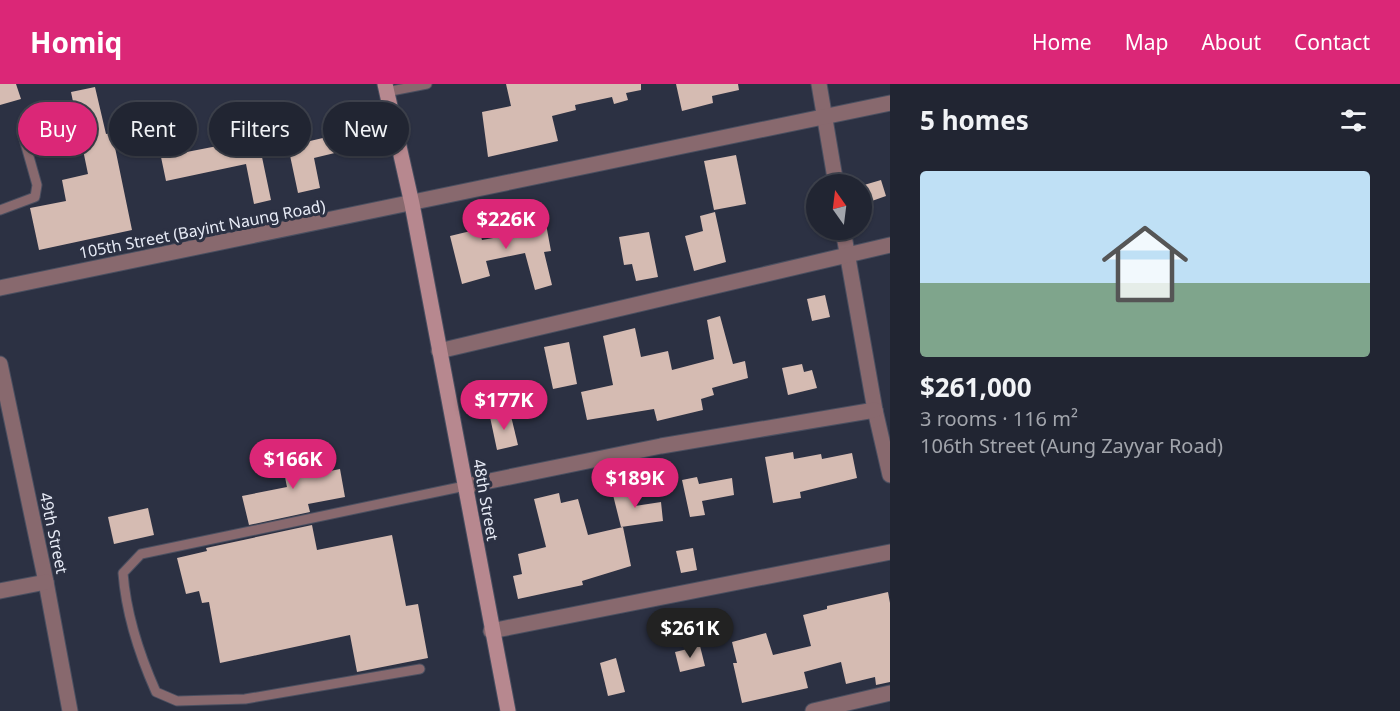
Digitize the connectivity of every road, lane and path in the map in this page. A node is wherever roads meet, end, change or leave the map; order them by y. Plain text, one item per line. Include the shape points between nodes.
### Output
1 (427, 84) edge
2 (819, 84) edge
3 (386, 88) edge
4 (890, 103) edge
5 (825, 116) junction
6 (29, 156) edge
7 (834, 174) edge
8 (412, 204) junction
9 (0, 210) edge
10 (845, 240) edge
11 (890, 245) edge
12 (847, 254) junction
13 (0, 288) edge
14 (439, 351) junction
15 (0, 364) edge
16 (875, 410) junction
17 (7, 437) edge
18 (890, 475) edge
19 (465, 486) junction
20 (890, 552) edge
21 (46, 582) junction
22 (0, 591) edge
23 (491, 631) junction
24 (420, 669) dead end
25 (890, 693) edge
26 (70, 711) edge
27 (508, 711) edge
28 (813, 711) edge

1 - 3 lane
2 - 5 street
3 - 8 main road, 48th Street
4 - 5 street, 105th Street (Bayint Naung Road)
5 - 7 street
5 - 8 street, 105th Street (Bayint Naung Road)
6 - 9 lane via 37,185 35,197
8 - 13 street, 105th Street (Bayint Naung Road)
8 - 14 main road, 48th Street
10 - 12 street
11 - 12 street
12 - 14 street
12 - 16 street
14 - 19 main road, 48th Street
15 - 17 street, 49th Street
16 - 18 street
16 - 19 street via 662,446
17 - 21 street, 49th Street
19 - 23 main road, 48th Street
19 - 24 lane via 141,554 123,573 125,595 147,672 156,692 177,701 245,699
20 - 23 street
21 - 22 street
21 - 26 street, 49th Street
23 - 27 main road, 48th Street
25 - 28 street

